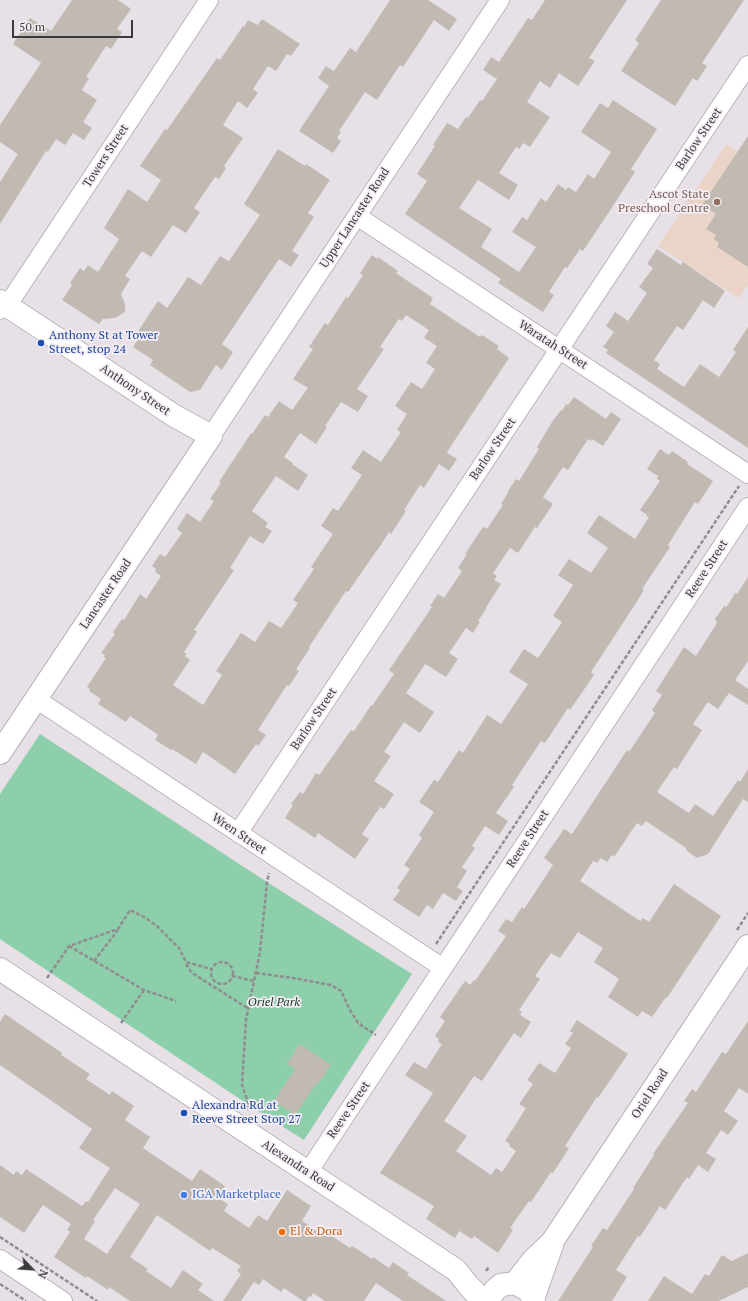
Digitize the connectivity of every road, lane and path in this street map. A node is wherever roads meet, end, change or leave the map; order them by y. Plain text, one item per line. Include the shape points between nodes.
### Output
1 (209, 0) edge
2 (500, 0) edge
3 (748, 65) edge
4 (357, 216) junction
5 (2, 305) edge
6 (560, 349) junction
7 (211, 436) junction
8 (745, 479) edge
9 (748, 507) edge
10 (36, 699) junction
11 (0, 753) edge
12 (238, 833) junction
13 (270, 868) dead end
14 (118, 929) junction
15 (435, 945) dead end
16 (69, 946) junction
17 (748, 946) edge
18 (94, 961) junction
19 (186, 964) dead end
20 (443, 968) junction
21 (0, 969) edge
22 (211, 969) junction
23 (256, 974) junction
24 (232, 976) junction
25 (47, 978) dead end
26 (254, 981) junction
27 (144, 990) junction
28 (176, 1001) dead end
29 (249, 1009) junction
30 (120, 1024) dead end
31 (376, 1035) dead end
32 (246, 1112) dead end
33 (308, 1172) junction
34 (0, 1237) edge
35 (552, 1242) junction
36 (0, 1259) edge
37 (489, 1267) dead end
38 (456, 1270) junction
39 (0, 1284) edge
40 (498, 1285) edge
41 (533, 1300) edge
42 (26, 1301) edge
43 (63, 1301) edge
44 (97, 1301) edge
45 (485, 1301) edge

1 - 5 street, Towers Street via 12,297
2 - 4 street, Upper Lancaster Road
3 - 6 street, Barlow Street
4 - 6 street, Waratah Street
4 - 7 street, Upper Lancaster Road
5 - 7 street, Anthony Street via 173,415
6 - 8 street, Waratah Street
6 - 12 street, Barlow Street
7 - 10 street, Lancaster Road
8 - 15 path
9 - 20 street, Reeve Street
10 - 11 street, Lancaster Road
10 - 12 street, Wren Street
12 - 20 street, Wren Street
13 - 23 path
14 - 16 path
14 - 18 path
14 - 22 path via 130,910 157,926 178,948 186,962
16 - 18 path
16 - 25 path
17 - 35 street, Oriel Road
18 - 27 path
19 - 29 path via 192,973
20 - 33 street, Reeve Street
21 - 33 street, Alexandra Road
22 - 24 path via 216,963 223,962 232,968
22 - 24 path via 211,977 219,984 226,984
23 - 26 path
23 - 31 path via 331,985 341,991 358,1023
24 - 26 path
26 - 29 path
27 - 28 path
27 - 30 path
29 - 32 path via 242,1085 249,1105
33 - 38 street, Alexandra Road
34 - 44 path
35 - 40 street, Oriel Road via 533,1260
35 - 41 street, Oriel Road
36 - 43 street
37 - 40 path
38 - 40 street, Alexandra Road
38 - 45 street, Alexandra Road
39 - 42 path
40 - 41 street, Alexandra Road via 526,1289

